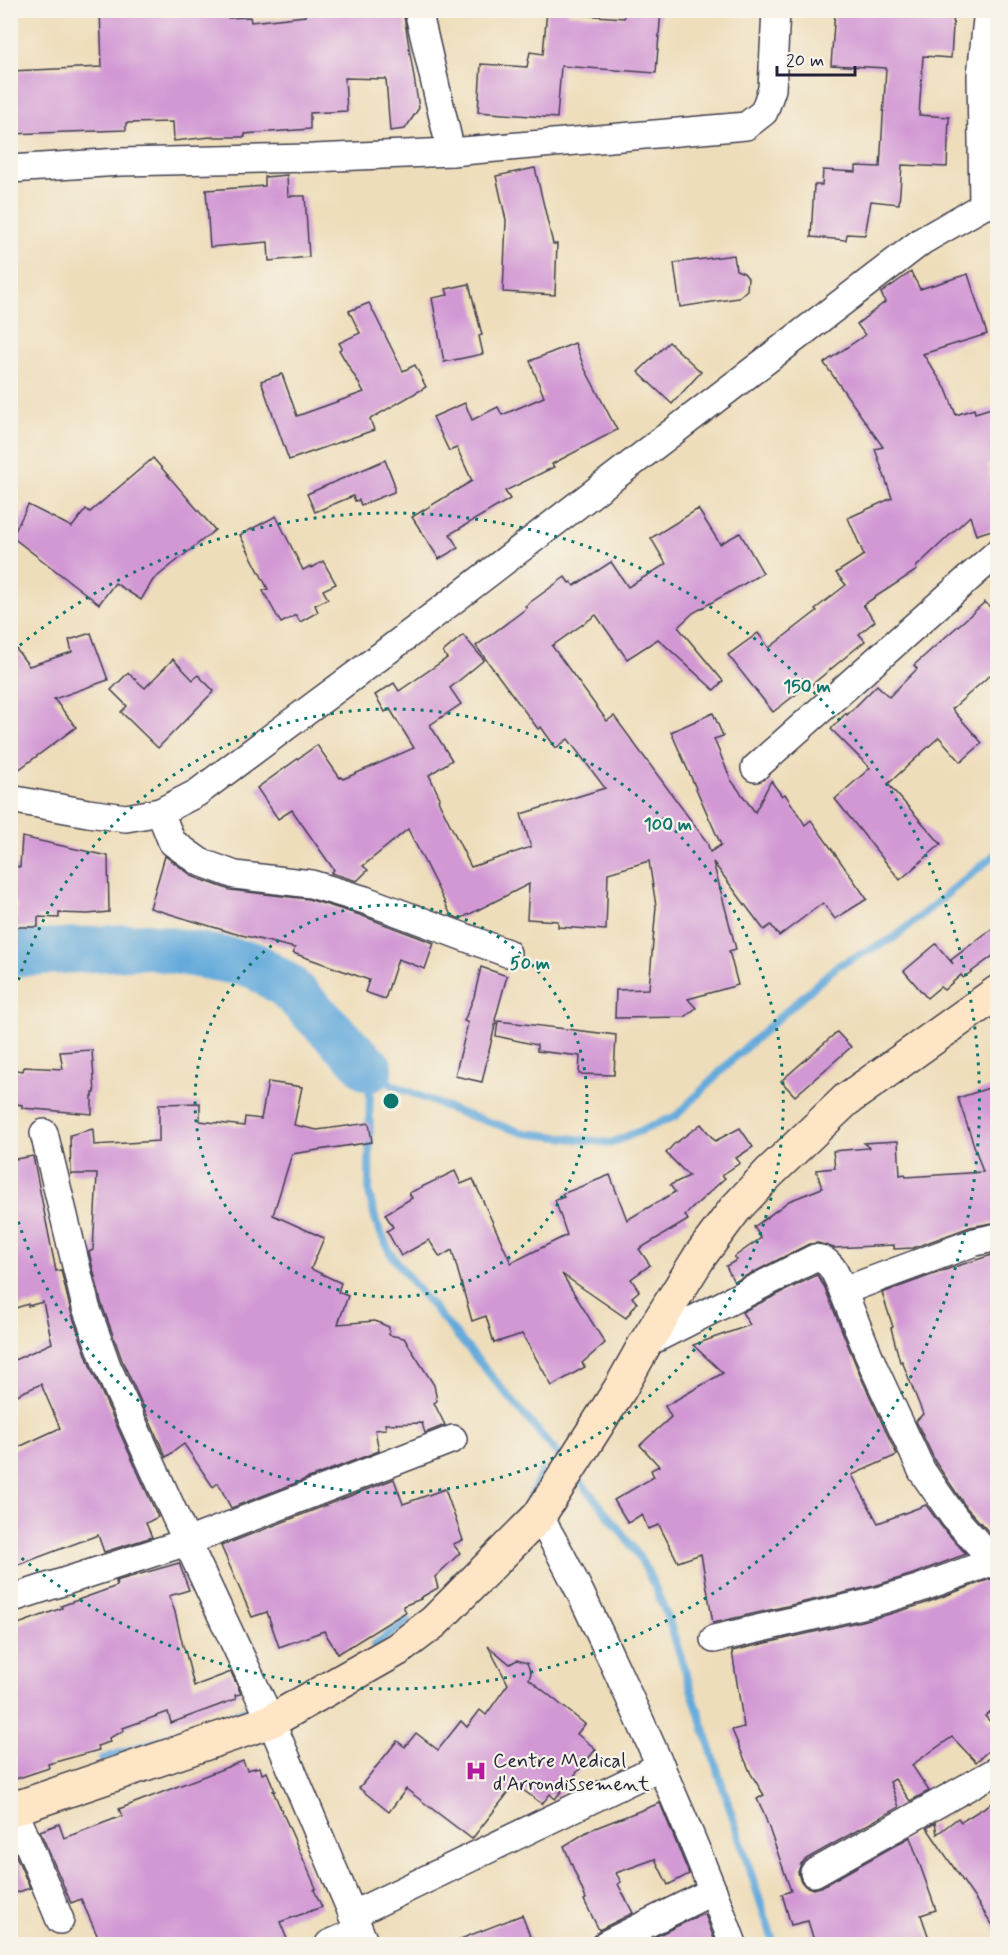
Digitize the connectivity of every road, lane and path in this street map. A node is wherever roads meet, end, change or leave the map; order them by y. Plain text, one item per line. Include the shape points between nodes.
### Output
1 (776, 10) edge
2 (988, 10) edge
3 (423, 15) edge
4 (451, 152) junction
5 (10, 169) edge
6 (990, 204) edge
7 (998, 552) edge
8 (755, 768) dead end
9 (10, 799) edge
10 (160, 812) junction
11 (507, 953) dead end
12 (998, 992) edge
13 (44, 1133) dead end
14 (998, 1237) edge
15 (843, 1291) junction
16 (645, 1344) junction
17 (453, 1439) dead end
18 (545, 1507) junction
19 (187, 1542) junction
20 (996, 1564) edge
21 (10, 1599) edge
22 (714, 1639) dead end
23 (272, 1721) junction
24 (661, 1766) junction
25 (998, 1770) edge
26 (12, 1806) edge
27 (814, 1873) dead end
28 (713, 1891) junction
29 (60, 1920) dead end
30 (358, 1930) edge
31 (329, 1944) edge
32 (606, 1944) edge
33 (733, 1944) edge

1 - 4 street via 772,89 764,112 746,126
2 - 6 street via 981,75
3 - 4 street
4 - 5 street
6 - 10 street via 922,241 378,658 197,793
7 - 8 street
9 - 10 street via 126,818
10 - 11 street via 172,842 201,862 235,875 311,884 365,900
12 - 16 main road via 846,1100 769,1173 735,1209 700,1256
13 - 19 street via 86,1307 107,1366
14 - 15 street
15 - 16 street via 831,1265 823,1258 815,1258
15 - 20 street via 922,1471 954,1517
16 - 18 main road
17 - 19 street
18 - 23 main road via 434,1622 398,1649
18 - 24 street via 561,1554
19 - 21 street
19 - 23 street
20 - 22 street via 878,1602
23 - 26 main road
23 - 30 street
24 - 28 street
24 - 30 street
25 - 27 street
26 - 29 street
28 - 32 street
28 - 33 street
30 - 31 street

